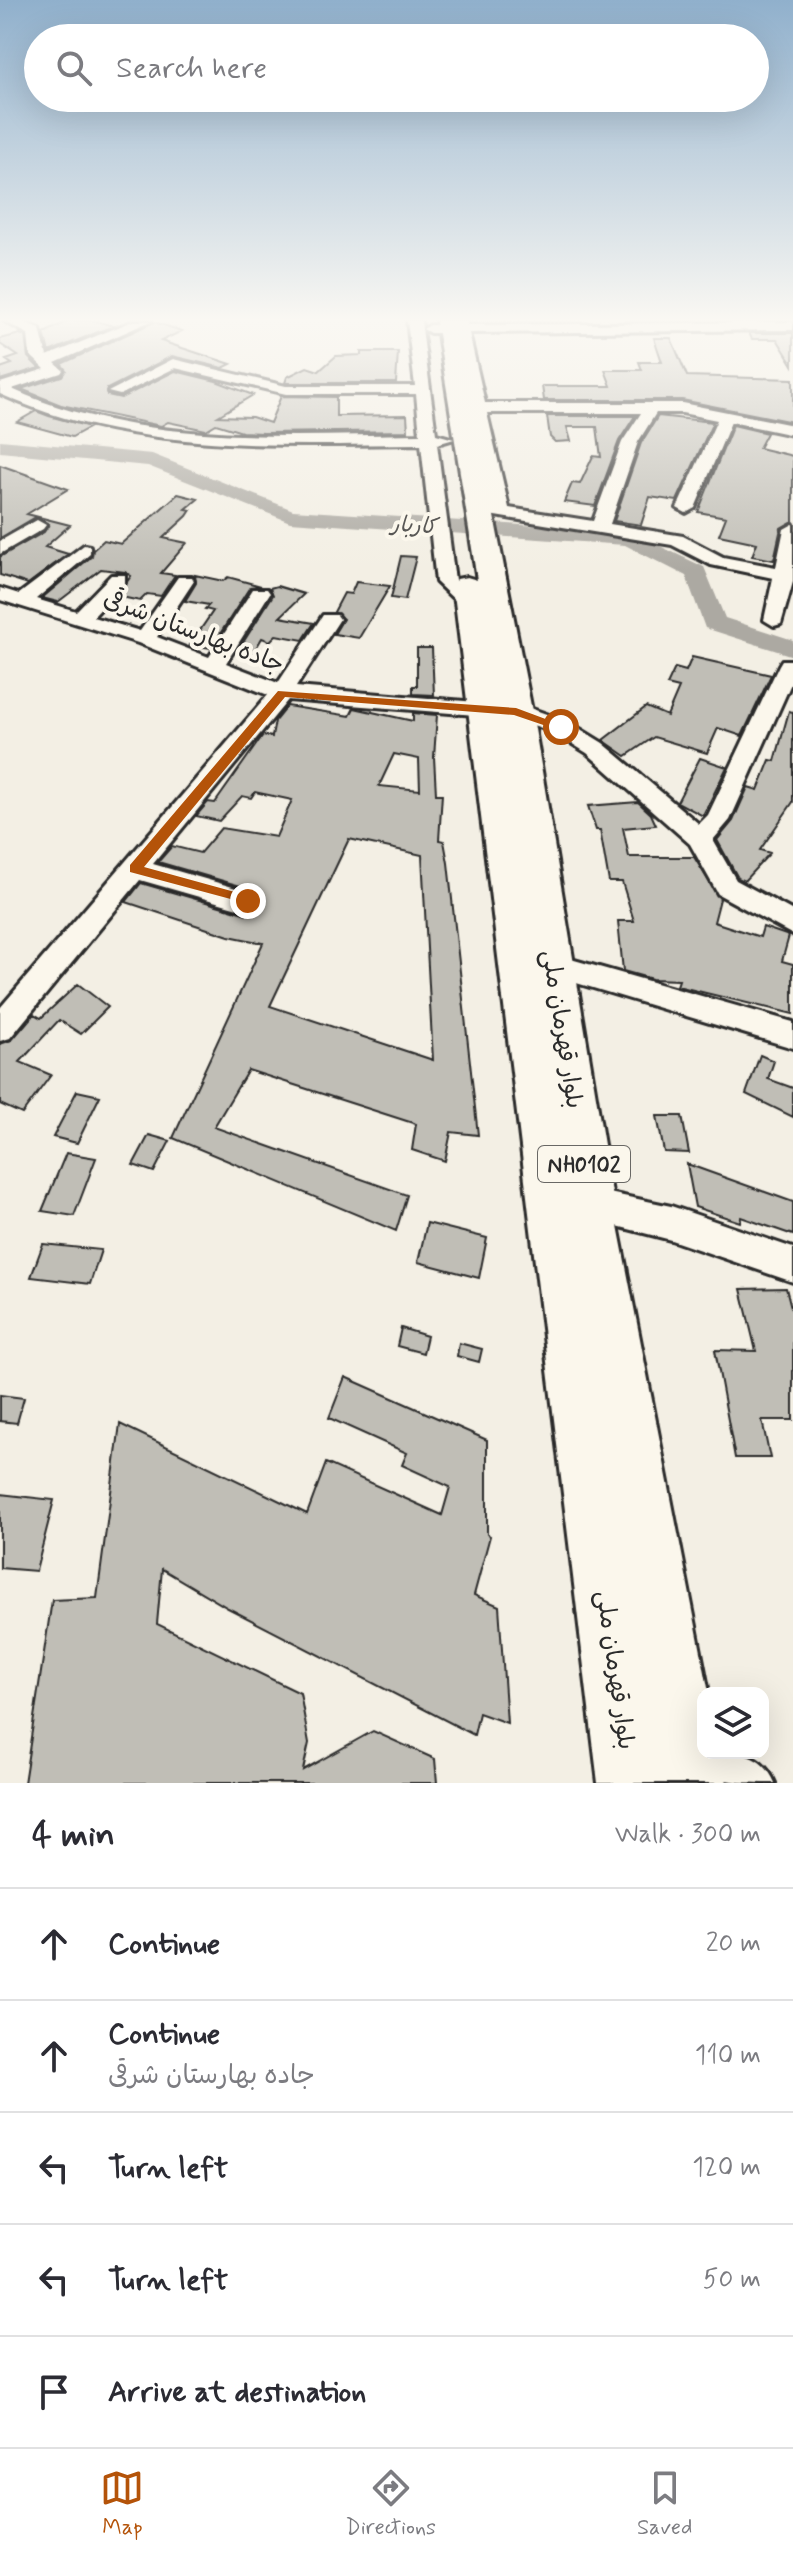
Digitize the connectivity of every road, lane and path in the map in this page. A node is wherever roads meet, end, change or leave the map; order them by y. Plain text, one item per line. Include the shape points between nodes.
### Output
1 (34, 404) edge
2 (426, 404) edge
3 (438, 404) edge
4 (451, 404) edge
5 (476, 404) edge
6 (478, 408) junction
7 (651, 408) junction
8 (727, 415) junction
9 (793, 430) edge
10 (437, 439) junction
11 (686, 508) dead end
12 (467, 524) junction
13 (37, 525) dead end
14 (600, 526) junction
15 (793, 529) edge
16 (0, 549) edge
17 (84, 550) dead end
18 (788, 575) edge
19 (118, 579) dead end
20 (185, 581) dead end
21 (260, 593) dead end
22 (0, 594) edge
23 (22, 601) junction
24 (82, 617) junction
25 (330, 619) dead end
26 (774, 620) dead end
27 (145, 639) junction
28 (214, 665) junction
29 (789, 665) dead end
30 (282, 693) junction
31 (500, 710) junction
32 (699, 838) junction
33 (135, 869) junction
34 (248, 901) dead end
35 (793, 924) edge
36 (553, 965) junction
37 (0, 1029) edge
38 (793, 1035) edge
39 (590, 1205) junction
40 (793, 1265) edge
41 (697, 1757) edge
42 (701, 1759) edge
43 (632, 1783) edge
44 (752, 1783) edge

1 - 10 street via 111,429
2 - 10 street
3 - 10 highway, بلوار قهرمان ملی / NH0102
4 - 12 highway, بلوار قهرمان ملی / NH0102
5 - 6 street
6 - 7 street
6 - 12 street
7 - 8 street
7 - 14 street via 630,442
8 - 9 street
8 - 11 street
10 - 12 highway, بلوار قهرمان ملی / NH0102
12 - 14 street
12 - 31 highway, بلوار قهرمان ملی / NH0102
12 - 31 highway, بلوار قهرمان ملی / NH0102 via 470,604
13 - 16 street
14 - 18 street via 677,540 718,561
15 - 18 street
17 - 23 street
18 - 26 street
19 - 24 street
20 - 27 street
21 - 28 street
22 - 23 street, جاده بهارستان شرقی
23 - 24 street, جاده بهارستان شرقی
24 - 27 street, جاده بهارستان شرقی
25 - 30 street
27 - 28 street, جاده بهارستان شرقی
28 - 30 street, جاده بهارستان شرقی
29 - 32 street via 718,820
30 - 31 street, جاده بهارستان شرقی
30 - 33 street
31 - 32 street, جاده بهارستان شرقی via 561,727 595,748
31 - 36 highway, بلوار قهرمان ملی / NH0102
31 - 43 highway, بلوار قهرمان ملی / NH0102
32 - 35 street, جاده بهارستان شرقی via 727,887
33 - 34 street
33 - 37 street
36 - 38 street
36 - 39 highway, بلوار قهرمان ملی / NH0102
39 - 40 street via 671,1223
39 - 41 highway, بلوار قهرمان ملی / NH0102
42 - 44 street

